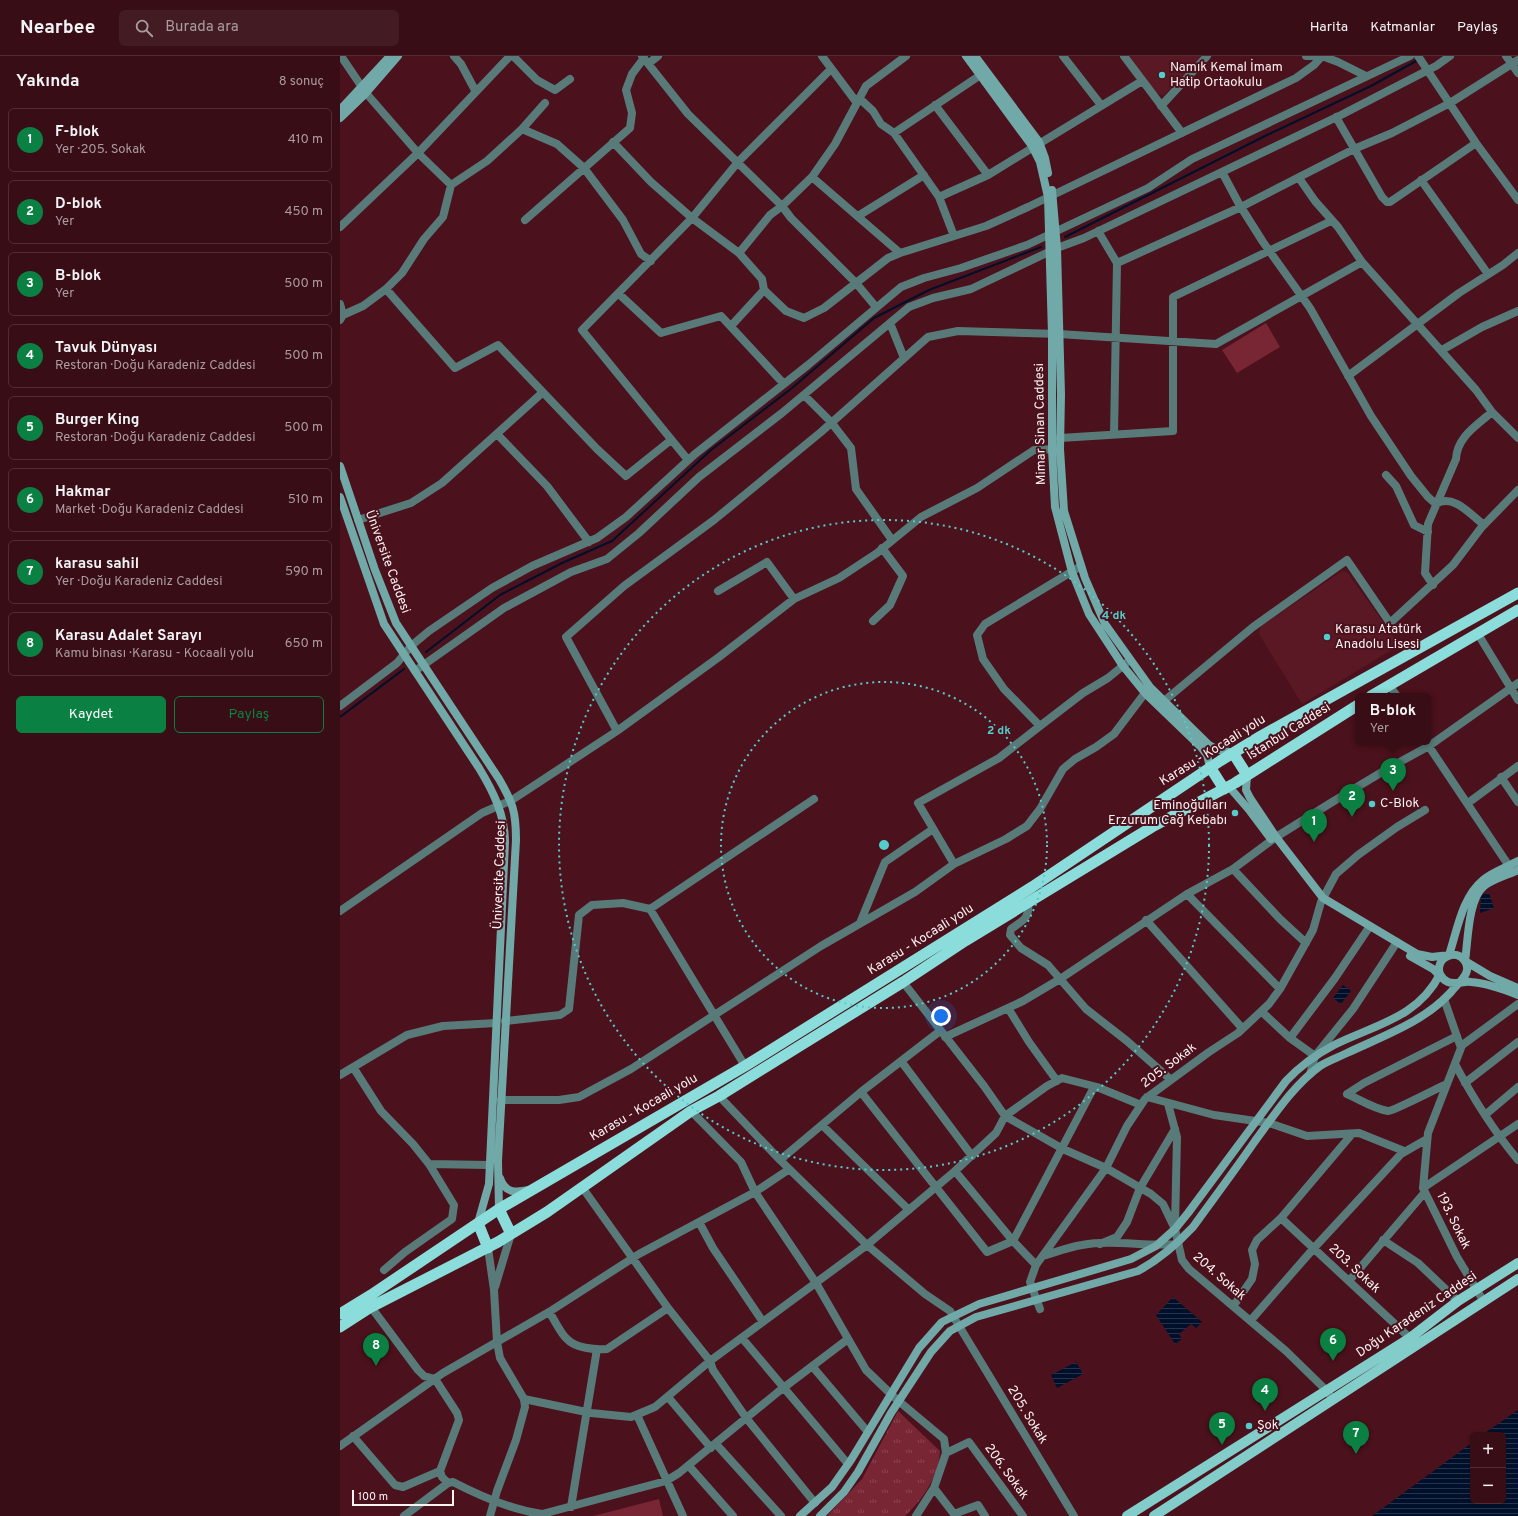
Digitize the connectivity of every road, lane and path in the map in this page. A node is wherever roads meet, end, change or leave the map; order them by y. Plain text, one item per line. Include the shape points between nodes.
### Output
1 (341, 56) edge
2 (390, 56) edge
3 (398, 56) edge
4 (454, 56) edge
5 (512, 56) edge
6 (658, 56) edge
7 (822, 56) edge
8 (906, 56) edge
9 (966, 56) edge
10 (975, 56) edge
11 (1063, 56) edge
12 (1124, 56) edge
13 (1206, 56) edge
14 (1306, 56) edge
15 (1322, 56) edge
16 (1410, 56) edge
17 (1418, 56) edge
18 (1450, 56) edge
19 (1506, 56) edge
20 (645, 59) edge
21 (1515, 63) edge
22 (831, 69) junction
23 (1428, 70) junction
24 (982, 73) junction
25 (1518, 73) edge
26 (1366, 76) junction
27 (570, 78) dead end
28 (1142, 80) junction
29 (364, 90) junction
30 (476, 92) junction
31 (858, 100) junction
32 (545, 103) dead end
33 (1450, 103) junction
34 (935, 105) junction
35 (1101, 105) junction
36 (1162, 106) junction
37 (340, 110) edge
38 (1336, 117) junction
39 (340, 118) edge
40 (522, 129) junction
41 (894, 133) junction
42 (1182, 133) junction
43 (613, 142) junction
44 (1476, 142) junction
45 (1035, 144) junction
46 (1354, 149) junction
47 (418, 153) junction
48 (738, 162) junction
49 (584, 168) junction
50 (1222, 172) junction
51 (924, 175) junction
52 (988, 175) junction
53 (812, 177) junction
54 (1299, 178) junction
55 (1421, 180) junction
56 (451, 185) junction
57 (1050, 196) junction
58 (939, 197) junction
59 (1518, 200) edge
60 (782, 206) junction
61 (1241, 207) junction
62 (858, 216) junction
63 (692, 218) junction
64 (525, 220) dead end
65 (1331, 221) junction
66 (340, 227) edge
67 (1098, 231) junction
68 (1052, 232) junction
69 (954, 236) junction
70 (1057, 248) junction
71 (1269, 251) junction
72 (1049, 252) junction
73 (739, 253) junction
74 (900, 253) junction
75 (1518, 253) edge
76 (651, 261) junction
77 (1362, 262) junction
78 (1117, 264) junction
79 (1488, 274) junction
80 (856, 283) junction
81 (386, 289) junction
82 (764, 290) junction
83 (619, 294) junction
84 (1301, 296) junction
85 (340, 304) edge
86 (876, 307) junction
87 (1518, 311) edge
88 (341, 318) edge
89 (890, 323) junction
90 (1418, 324) junction
91 (731, 326) junction
92 (1055, 334) junction
93 (1116, 338) junction
94 (1173, 341) junction
95 (1442, 350) junction
96 (904, 358) junction
97 (1348, 376) junction
98 (784, 384) junction
99 (542, 393) junction
100 (804, 394) junction
101 (1492, 412) junction
102 (831, 422) junction
103 (498, 434) junction
104 (1114, 434) junction
105 (1060, 438) junction
106 (1518, 438) edge
107 (671, 440) junction
108 (1056, 449) junction
109 (688, 460) junction
110 (340, 466) edge
111 (1386, 476) dead end
112 (1518, 490) edge
113 (340, 497) edge
114 (1436, 504) junction
115 (358, 520) junction
116 (1484, 525) junction
117 (1428, 532) junction
118 (892, 540) junction
119 (589, 542) junction
120 (882, 548) junction
121 (1081, 566) junction
122 (1072, 572) junction
123 (1433, 585) junction
124 (718, 591) dead end
125 (1518, 593) edge
126 (794, 599) junction
127 (1518, 610) edge
128 (873, 621) dead end
129 (1478, 634) junction
130 (411, 646) junction
131 (404, 654) junction
132 (1130, 660) junction
133 (425, 664) junction
134 (1123, 666) junction
135 (415, 671) junction
136 (1518, 683) edge
137 (1389, 685) junction
138 (1510, 688) junction
139 (1148, 690) junction
140 (1377, 693) edge
141 (1394, 693) edge
142 (1518, 700) edge
143 (1164, 702) junction
144 (340, 706) edge
145 (1355, 707) edge
146 (1040, 726) junction
147 (617, 731) junction
148 (1431, 742) edge
149 (1426, 745) edge
150 (1429, 745) edge
151 (1233, 753) junction
152 (1518, 766) edge
153 (1210, 767) junction
154 (1247, 775) junction
155 (1501, 777) junction
156 (1235, 783) joint
157 (1224, 789) junction
158 (814, 799) dead end
159 (512, 800) junction
160 (1468, 802) junction
161 (1518, 802) edge
162 (498, 806) junction
163 (1425, 810) dead end
164 (933, 829) junction
165 (1274, 839) junction
166 (954, 864) junction
167 (1516, 865) edge
168 (1233, 869) junction
169 (1187, 894) junction
170 (1322, 900) junction
171 (1028, 904) junction
172 (650, 909) junction
173 (340, 911) edge
174 (1146, 920) junction
175 (860, 923) junction
176 (1368, 928) junction
177 (1306, 943) junction
178 (1395, 944) junction
179 (1449, 955) junction
180 (1465, 961) junction
181 (1441, 976) junction
182 (1060, 979) junction
183 (903, 982) junction
184 (1460, 982) junction
185 (1516, 985) edge
186 (1280, 990) junction
187 (1518, 995) edge
188 (1444, 999) junction
189 (1518, 1004) edge
190 (1008, 1008) junction
191 (1262, 1012) junction
192 (714, 1017) junction
193 (505, 1021) junction
194 (496, 1023) junction
195 (1242, 1028) junction
196 (942, 1034) junction
197 (1457, 1036) junction
198 (1290, 1038) junction
199 (1518, 1042) edge
200 (1461, 1046) junction
201 (1315, 1056) junction
202 (901, 1061) junction
203 (1455, 1064) junction
204 (745, 1066) junction
205 (353, 1067) junction
206 (1310, 1074) junction
207 (340, 1075) edge
208 (1170, 1079) junction
209 (1057, 1080) junction
210 (1465, 1083) junction
211 (1447, 1084) junction
212 (1094, 1087) junction
213 (1518, 1087) edge
214 (861, 1092) junction
215 (719, 1096) junction
216 (1147, 1097) junction
217 (501, 1100) junction
218 (1168, 1104) junction
219 (1141, 1105) junction
220 (691, 1111) junction
221 (1485, 1115) junction
222 (1005, 1116) junction
223 (1256, 1121) junction
224 (1269, 1123) junction
225 (1518, 1124) edge
226 (822, 1125) junction
227 (1175, 1129) junction
228 (1352, 1134) junction
229 (1499, 1137) junction
230 (1428, 1139) junction
231 (1063, 1149) junction
232 (1404, 1152) junction
233 (972, 1156) junction
234 (780, 1160) junction
235 (1518, 1160) edge
236 (429, 1164) junction
237 (489, 1164) junction
238 (1106, 1168) junction
239 (497, 1170) junction
240 (788, 1170) junction
241 (955, 1172) junction
242 (582, 1187) junction
243 (935, 1188) junction
244 (1140, 1188) junction
245 (534, 1189) junction
246 (1424, 1190) junction
247 (755, 1192) junction
248 (499, 1209) junction
249 (909, 1210) junction
250 (1281, 1218) junction
251 (699, 1222) junction
252 (478, 1223) junction
253 (1175, 1229) junction
254 (511, 1234) junction
255 (1383, 1240) junction
256 (1013, 1241) junction
257 (867, 1244) junction
258 (1100, 1244) junction
259 (1178, 1244) junction
260 (1156, 1246) junction
261 (488, 1248) junction
262 (1314, 1248) junction
263 (1043, 1256) junction
264 (633, 1258) junction
265 (1518, 1263) edge
266 (1036, 1265) junction
267 (384, 1270) dead end
268 (1518, 1279) edge
269 (1349, 1280) junction
270 (816, 1283) junction
271 (1032, 1288) junction
272 (494, 1290) junction
273 (1476, 1290) junction
274 (1037, 1300) junction
275 (1458, 1301) junction
276 (1484, 1302) junction
277 (1234, 1306) junction
278 (371, 1308) junction
279 (668, 1308) junction
280 (1040, 1309) dead end
281 (549, 1312) junction
282 (340, 1314) edge
283 (953, 1316) junction
284 (1251, 1320) junction
285 (763, 1322) junction
286 (960, 1326) junction
287 (340, 1327) edge
288 (742, 1338) junction
289 (1410, 1338) junction
290 (848, 1339) junction
291 (497, 1342) junction
292 (597, 1350) junction
293 (710, 1362) junction
294 (812, 1366) junction
295 (435, 1379) junction
296 (785, 1387) junction
297 (1330, 1395) junction
298 (668, 1397) junction
299 (895, 1397) junction
300 (524, 1399) junction
301 (586, 1411) junction
302 (637, 1415) junction
303 (747, 1419) junction
304 (867, 1431) junction
305 (353, 1436) junction
306 (340, 1446) edge
307 (714, 1446) junction
308 (946, 1454) junction
309 (848, 1464) junction
310 (689, 1466) junction
311 (440, 1471) junction
312 (666, 1481) junction
313 (448, 1483) junction
314 (934, 1488) junction
315 (494, 1500) junction
316 (815, 1503) junction
317 (571, 1507) junction
318 (955, 1515) edge
319 (404, 1516) edge
320 (490, 1516) edge
321 (683, 1516) edge
322 (733, 1516) edge
323 (781, 1516) edge
324 (800, 1516) edge
325 (820, 1516) edge
326 (916, 1516) edge
327 (985, 1516) edge
328 (1023, 1516) edge
329 (1074, 1516) edge
330 (1127, 1516) edge
331 (1154, 1516) edge

1 - 29 street
2 - 29 main road
3 - 29 main road
4 - 30 street
5 - 27 street via 537,80 555,90
5 - 30 street
6 - 20 street
7 - 22 street
8 - 31 street via 866,86
9 - 24 main road, Mimar Sinan Caddesi
10 - 24 main road, Mimar Sinan Caddesi
11 - 35 street
12 - 28 street
13 - 36 street
14 - 15 street
15 - 26 street
15 - 42 street via 1296,78
16 - 26 street
17 - 23 street
18 - 23 street
19 - 21 street
20 - 43 street via 632,74 626,90 632,113 630,128
20 - 48 street via 688,114
21 - 25 street
21 - 33 street
22 - 31 street
22 - 48 street
23 - 33 street
23 - 38 street
24 - 34 street
24 - 45 main road, Mimar Sinan Caddesi
26 - 68 street via 1192,159 1148,188
28 - 35 street
28 - 36 street
29 - 37 main road
29 - 39 main road
29 - 47 street
30 - 47 street
31 - 41 street via 873,111 881,124
31 - 53 street via 835,144
32 - 40 street
33 - 44 street
33 - 46 street via 1392,134
34 - 41 street
34 - 52 street
35 - 45 street
36 - 42 street
38 - 46 street
38 - 50 street
40 - 49 street via 557,144
40 - 56 street via 487,161
41 - 51 street
42 - 57 street
43 - 49 street
43 - 63 street via 651,182
44 - 55 street
44 - 59 street
45 - 52 street
45 - 57 main road, Mimar Sinan Caddesi via 1045,158
46 - 54 street
46 - 55 street via 1386,202 1390,202
47 - 56 street
47 - 66 street
48 - 60 street
48 - 63 street
49 - 64 street
49 - 76 street via 623,220 641,254
50 - 61 street
50 - 67 street
51 - 58 street
51 - 62 street
52 - 58 street
53 - 60 street
53 - 62 street
54 - 61 street
54 - 65 street
55 - 79 street
56 - 81 street via 443,217 424,239 402,273
57 - 68 main road, Mimar Sinan Caddesi
57 - 69 street via 986,226
58 - 69 street
60 - 73 street via 770,215
60 - 80 street via 790,218
61 - 71 street
61 - 78 street
62 - 74 street
63 - 73 street
63 - 76 street
65 - 71 street
65 - 77 street
67 - 70 street
67 - 78 street
68 - 70 main road, Mimar Sinan Caddesi
68 - 72 main road, Mimar Sinan Caddesi
68 - 86 street via 1000,255 901,287
69 - 74 street
70 - 72 street
70 - 92 main road, Mimar Sinan Caddesi
71 - 84 street
71 - 94 street via 1173,297
72 - 89 street via 971,289 909,307
72 - 92 main road, Mimar Sinan Caddesi
73 - 82 street via 762,279
74 - 80 street via 888,258
75 - 79 street via 1503,266
76 - 83 street
77 - 84 street
77 - 90 street
78 - 93 street
79 - 90 street
80 - 82 street via 824,308 804,318 786,311
80 - 86 street
81 - 88 street
81 - 99 street via 455,368 498,345
82 - 91 street
83 - 91 street via 661,333 721,316
83 - 107 street via 582,330
84 - 94 street via 1216,344
84 - 97 street
85 - 88 street
86 - 98 street
87 - 95 street via 1482,327
89 - 96 street
89 - 100 street
90 - 95 street
90 - 97 street
91 - 98 street
92 - 93 street
92 - 96 street via 958,331 928,337
92 - 105 main road, Mimar Sinan Caddesi
92 - 108 main road, Mimar Sinan Caddesi
93 - 94 street
93 - 104 street
94 - 104 street via 1173,431
95 - 101 street
96 - 102 street
97 - 114 street via 1411,476
98 - 109 street
99 - 103 street
99 - 107 street via 626,476
100 - 102 street
100 - 133 street via 699,477 640,534 607,558 571,572 504,608
101 - 106 street
101 - 114 street via 1460,442 1456,450 1456,459
102 - 118 street via 851,448 856,489
102 - 147 street via 714,520 624,586 566,637
103 - 115 street via 442,483 411,503
103 - 119 street via 547,486
104 - 105 street
105 - 108 main road, Mimar Sinan Caddesi
107 - 109 street
108 - 118 street via 1034,450 977,488 921,517
108 - 121 main road, Mimar Sinan Caddesi via 1064,511
108 - 122 main road, Mimar Sinan Caddesi via 1055,507
109 - 119 street via 626,517
110 - 115 main road, Üniversite Caddesi
111 - 117 street via 1396,486 1414,525
112 - 116 street
113 - 131 main road via 384,624
114 - 116 street via 1447,500 1453,502
114 - 117 street via 1428,524
115 - 130 main road, Üniversite Caddesi via 387,602 396,623
116 - 123 street via 1453,565
117 - 123 street via 1426,573
118 - 120 street
119 - 130 street via 532,566 492,588
120 - 126 street via 839,578
120 - 128 street via 902,576 890,605
121 - 122 street
121 - 132 main road, Mimar Sinan Caddesi via 1105,624
122 - 134 main road, Mimar Sinan Caddesi via 1089,614
122 - 146 street via 985,624 976,635 983,659 1004,689
123 - 143 street via 1390,623 1347,560 1254,627
124 - 126 street via 767,562
125 - 151 highway, Karasu - Kocaali yolu
126 - 147 street
127 - 129 highway
129 - 137 highway
129 - 138 street
130 - 131 street
130 - 133 main road, Üniversite Caddesi
131 - 135 main road
131 - 144 street via 397,663
132 - 134 street
132 - 139 main road, Mimar Sinan Caddesi
133 - 135 street
133 - 159 main road, Üniversite Caddesi
134 - 139 main road, Mimar Sinan Caddesi
134 - 146 street
135 - 162 main road via 479,768
136 - 138 street
137 - 140 highway
137 - 141 street
138 - 142 street
138 - 148 street
139 - 143 main road, Mimar Sinan Caddesi
139 - 153 main road, Mimar Sinan Caddesi via 1201,747 1207,755
139 - 166 street via 1114,734 1074,759 1063,769 1027,826
143 - 151 main road, Mimar Sinan Caddesi via 1209,745
145 - 154 highway, İstanbul Caddesi
146 - 164 street via 999,758 918,803
147 - 159 street
149 - 165 street
150 - 160 street
151 - 153 highway, Karasu - Kocaali yolu
151 - 154 highway
152 - 155 street
153 - 157 highway
153 - 204 highway, Karasu - Kocaali yolu via 1032,887
154 - 156 highway, İstanbul Caddesi
154 - 165 main road via 1246,790
155 - 160 street
155 - 161 street
156 - 157 highway, Karasu - Kocaali yolu
157 - 165 main road via 1230,789 1240,798
157 - 171 highway, Karasu - Kocaali yolu via 1152,827
158 - 172 street
159 - 162 street
159 - 193 main road, Üniversite Caddesi via 516,840
160 - 167 street
162 - 173 street via 482,813
162 - 194 main road via 504,819 505,842
163 - 170 street, 205. Sokak via 1358,855 1336,874
164 - 166 street
164 - 175 street via 885,862
165 - 168 street
165 - 170 main road
166 - 175 street via 915,892
167 - 179 main road via 1484,880 1472,893
167 - 180 main road via 1484,886 1475,897
168 - 169 street
168 - 177 street
169 - 174 street
169 - 186 street
170 - 176 main road
170 - 177 street, 205. Sokak via 1313,930
171 - 182 street via 1029,912 1026,919 1011,929 1010,935 1021,948 1048,965
171 - 183 highway, Karasu - Kocaali yolu
172 - 192 street
172 - 193 street via 623,903 592,905 579,915 569,1009 560,1015
174 - 182 street
174 - 195 street
175 - 192 street
176 - 178 main road
176 - 198 street
177 - 186 street, 205. Sokak
178 - 179 main road via 1417,954 1432,957
178 - 181 main road
178 - 201 street via 1353,1009
179 - 180 main road via 1458,956
179 - 181 main road via 1440,964
180 - 184 main road via 1466,975
180 - 185 main road via 1490,976
181 - 184 main road via 1450,983
181 - 201 main road via 1423,999 1400,1016
182 - 190 street
182 - 208 street via 1086,1009
183 - 196 street
183 - 215 highway, Karasu - Kocaali yolu
184 - 187 main road via 1486,984
184 - 188 main road
186 - 191 street, 205. Sokak
188 - 197 street
188 - 206 main road via 1429,1013 1322,1065
189 - 200 street
190 - 196 street
190 - 209 street
191 - 195 street, 205. Sokak
191 - 198 street
192 - 204 street
192 - 217 street via 631,1069 579,1097 559,1100
193 - 217 main road, Üniversite Caddesi
194 - 205 street via 442,1026 407,1035
194 - 237 main road
195 - 208 street, 205. Sokak
196 - 202 street
196 - 222 street
197 - 200 street
197 - 211 street via 1347,1094 1388,1111
198 - 201 street
199 - 210 street
200 - 203 street
201 - 206 street
201 - 223 main road via 1301,1065
202 - 214 street
202 - 233 street
203 - 210 street
203 - 211 street
204 - 245 highway, Karasu - Kocaali yolu
205 - 207 street
205 - 236 street via 381,1111 414,1144
206 - 224 main road
208 - 216 street, 205. Sokak
209 - 212 street via 1062,1078
209 - 222 street
210 - 221 street
211 - 230 street
212 - 219 street
212 - 231 street
213 - 221 street
214 - 226 street
214 - 243 street
215 - 220 highway, Karasu - Kocaali yolu
215 - 234 street, 205. Sokak
216 - 218 street
216 - 219 street, 205. Sokak
217 - 239 main road, Üniversite Caddesi
218 - 223 street via 1214,1115
218 - 227 street
219 - 238 street, 205. Sokak via 1127,1126
220 - 242 highway, Karasu - Kocaali yolu
220 - 247 street via 741,1162
221 - 229 street
222 - 231 street, 204. Sokak
222 - 233 street via 996,1133
223 - 224 street
223 - 253 main road
224 - 228 street via 1307,1136
224 - 259 main road via 1194,1227
225 - 229 street, 193. Sokak
226 - 234 street
226 - 249 street
227 - 244 street
227 - 253 street
228 - 232 street via 1359,1133
228 - 250 street
229 - 235 street
229 - 246 street, 193. Sokak
230 - 232 street
230 - 246 street
231 - 238 street, 204. Sokak
231 - 256 street
232 - 262 street
233 - 241 street
234 - 240 street, 205. Sokak
236 - 237 street
236 - 267 street via 454,1205 452,1220 405,1252
237 - 252 main road via 489,1184
238 - 244 street, 204. Sokak
238 - 263 street, 205. Sokak
239 - 245 main road via 502,1185 508,1190
239 - 248 main road, Üniversite Caddesi
240 - 247 street
240 - 257 street, 205. Sokak
241 - 243 street
241 - 256 street
242 - 254 highway, Karasu - Kocaali yolu
242 - 264 street
243 - 249 street
243 - 256 street via 987,1252
244 - 253 street, 204. Sokak via 1163,1204
244 - 258 street via 1127,1222 1117,1237
245 - 248 highway, Karasu - Kocaali yolu
246 - 255 street
246 - 273 street, 193. Sokak
247 - 251 street
247 - 270 street
248 - 252 highway, Karasu - Kocaali yolu
248 - 254 highway
249 - 257 street
250 - 262 street, 203. Sokak
250 - 277 street via 1257,1240 1252,1250 1255,1264 1252,1279
251 - 264 street
251 - 285 street via 713,1248
252 - 261 highway
252 - 282 highway, Karasu - Kocaali yolu via 371,1296
253 - 259 street, 204. Sokak
253 - 260 main road
254 - 261 highway, Karasu - Kocaali yolu
254 - 272 street
255 - 269 street
255 - 275 street via 1418,1263
256 - 266 street
257 - 270 street
257 - 283 street, 205. Sokak
258 - 260 street
258 - 263 street via 1082,1244
259 - 260 street
259 - 274 main road via 1159,1260 1138,1271
259 - 277 street, 204. Sokak via 1182,1260 1189,1269
260 - 271 main road via 1131,1259
261 - 272 street
261 - 278 highway, Karasu - Kocaali yolu
262 - 269 street, 203. Sokak
262 - 284 street
263 - 266 street, 205. Sokak
264 - 279 street
264 - 281 street
265 - 273 main road, Doğu Karadeniz Caddesi
266 - 271 street, 205. Sokak via 1030,1282
268 - 276 main road, Doğu Karadeniz Caddesi
269 - 289 street, 203. Sokak
270 - 285 street
270 - 290 street
271 - 274 street
271 - 283 main road via 979,1304
272 - 291 street
273 - 275 main road, Doğu Karadeniz Caddesi
273 - 276 street, 193. Sokak
274 - 280 street
274 - 286 main road via 976,1317
275 - 289 main road, Doğu Karadeniz Caddesi
276 - 297 main road, Doğu Karadeniz Caddesi
277 - 284 street, 204. Sokak
278 - 287 highway, Karasu - Kocaali yolu
278 - 295 street via 418,1370 424,1376
279 - 292 street via 606,1349
279 - 293 street
281 - 291 street
281 - 292 street via 567,1340
283 - 286 street, 205. Sokak
283 - 299 main road via 942,1322 919,1348
284 - 297 street, 204. Sokak
285 - 288 street
286 - 299 main road via 950,1331
286 - 329 street, 205. Sokak
288 - 293 street
288 - 296 street
289 - 297 main road, Doğu Karadeniz Caddesi
290 - 294 street
290 - 299 street via 866,1370
291 - 295 street
291 - 300 street via 500,1358
292 - 301 street
293 - 298 street
293 - 303 street
294 - 296 street
294 - 304 street
295 - 305 street
295 - 311 street via 457,1412 459,1420
296 - 303 street
296 - 309 street
297 - 330 main road, Doğu Karadeniz Caddesi via 1232,1448
297 - 331 main road, Doğu Karadeniz Caddesi
298 - 302 street via 655,1407
298 - 307 street
299 - 304 main road
299 - 308 street via 944,1439
299 - 325 main road via 858,1472 844,1492
300 - 301 street
300 - 315 street via 524,1414
301 - 302 street via 631,1417
301 - 317 street
302 - 312 street
303 - 307 street
303 - 316 street
304 - 309 main road
305 - 306 street
305 - 311 street via 395,1485 403,1487
307 - 310 street
307 - 323 street
308 - 314 street
308 - 328 street, 206. Sokak via 969,1442
309 - 316 main road via 832,1487
310 - 312 street
310 - 322 street
311 - 313 street
312 - 317 street
312 - 321 street
313 - 315 street via 453,1482
313 - 319 street
314 - 318 street
314 - 326 street
315 - 317 street via 542,1514
315 - 320 street
316 - 324 main road
318 - 327 street via 978,1505

